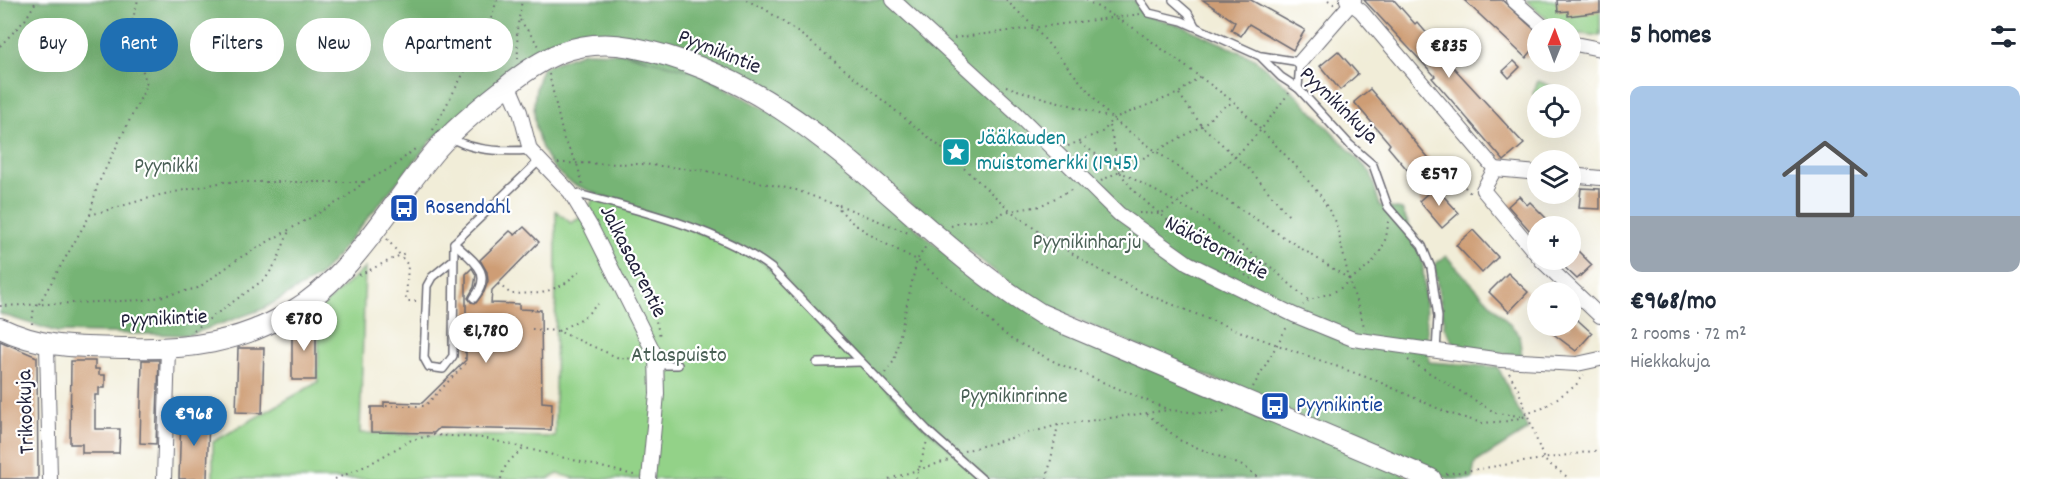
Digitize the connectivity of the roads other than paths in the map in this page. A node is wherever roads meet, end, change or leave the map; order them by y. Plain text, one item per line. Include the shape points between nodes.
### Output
1 (893, 0) edge
2 (1140, 0) edge
3 (1173, 0) edge
4 (1513, 0) edge
5 (1351, 1) edge
6 (1534, 18) edge
7 (1195, 26) junction
8 (1581, 45) edge
9 (1600, 49) edge
10 (1260, 56) junction
11 (1300, 62) junction
12 (514, 80) junction
13 (1298, 88) junction
14 (436, 143) junction
15 (530, 150) junction
16 (539, 161) junction
17 (1495, 169) junction
18 (1527, 171) edge
19 (1581, 176) edge
20 (1600, 178) edge
21 (570, 192) junction
22 (454, 243) junction
23 (1527, 243) edge
24 (453, 260) junction
25 (1552, 270) edge
26 (474, 298) dead end
27 (1600, 316) edge
28 (0, 328) edge
29 (47, 345) junction
30 (168, 349) junction
31 (1436, 352) junction
32 (1600, 359) edge
33 (657, 361) junction
34 (861, 362) junction
35 (817, 363) dead end
36 (678, 365) dead end
37 (1437, 477) edge
38 (50, 479) edge
39 (164, 479) edge
40 (649, 479) edge
41 (982, 479) edge

1 - 31 street, Näkötornintie via 1119,214 1188,263 1323,328 1368,342
2 - 7 lane, Pyynikinkuja via 1149,13
3 - 7 lane, Pyynikinkuja via 1188,13
4 - 6 street
5 - 11 street
5 - 17 street
7 - 10 lane, Pyynikinkuja
8 - 9 street
10 - 11 lane
10 - 13 lane, Pyynikinkuja
11 - 13 lane
12 - 14 street, Pyynikintie
12 - 15 street, Jalkasaarentie
12 - 37 street, Pyynikintie via 574,46 604,44 645,50 720,75 767,99 815,132 983,275 1041,314
13 - 31 lane, Pyynikinkuja via 1373,165 1388,207 1422,246 1431,268 1438,318
14 - 15 lane
14 - 30 street, Pyynikintie via 351,258 303,304 240,336
15 - 16 street, Jalkasaarentie
16 - 21 street, Jalkasaarentie
16 - 22 lane
17 - 18 street
17 - 23 street via 1483,190
19 - 20 street
21 - 33 street, Jalkasaarentie
21 - 34 lane via 717,236 758,258
22 - 24 lane
22 - 26 lane via 483,274 482,288
24 - 24 lane via 427,286 424,358 429,367 443,369 453,356
25 - 27 street
28 - 29 street, Pyynikintie
29 - 30 street, Pyynikintie
29 - 38 street, Trikookuja
30 - 39 street
31 - 32 street, Näkötornintie via 1577,364
33 - 36 lane
33 - 40 street
34 - 35 lane
34 - 41 lane via 929,432

